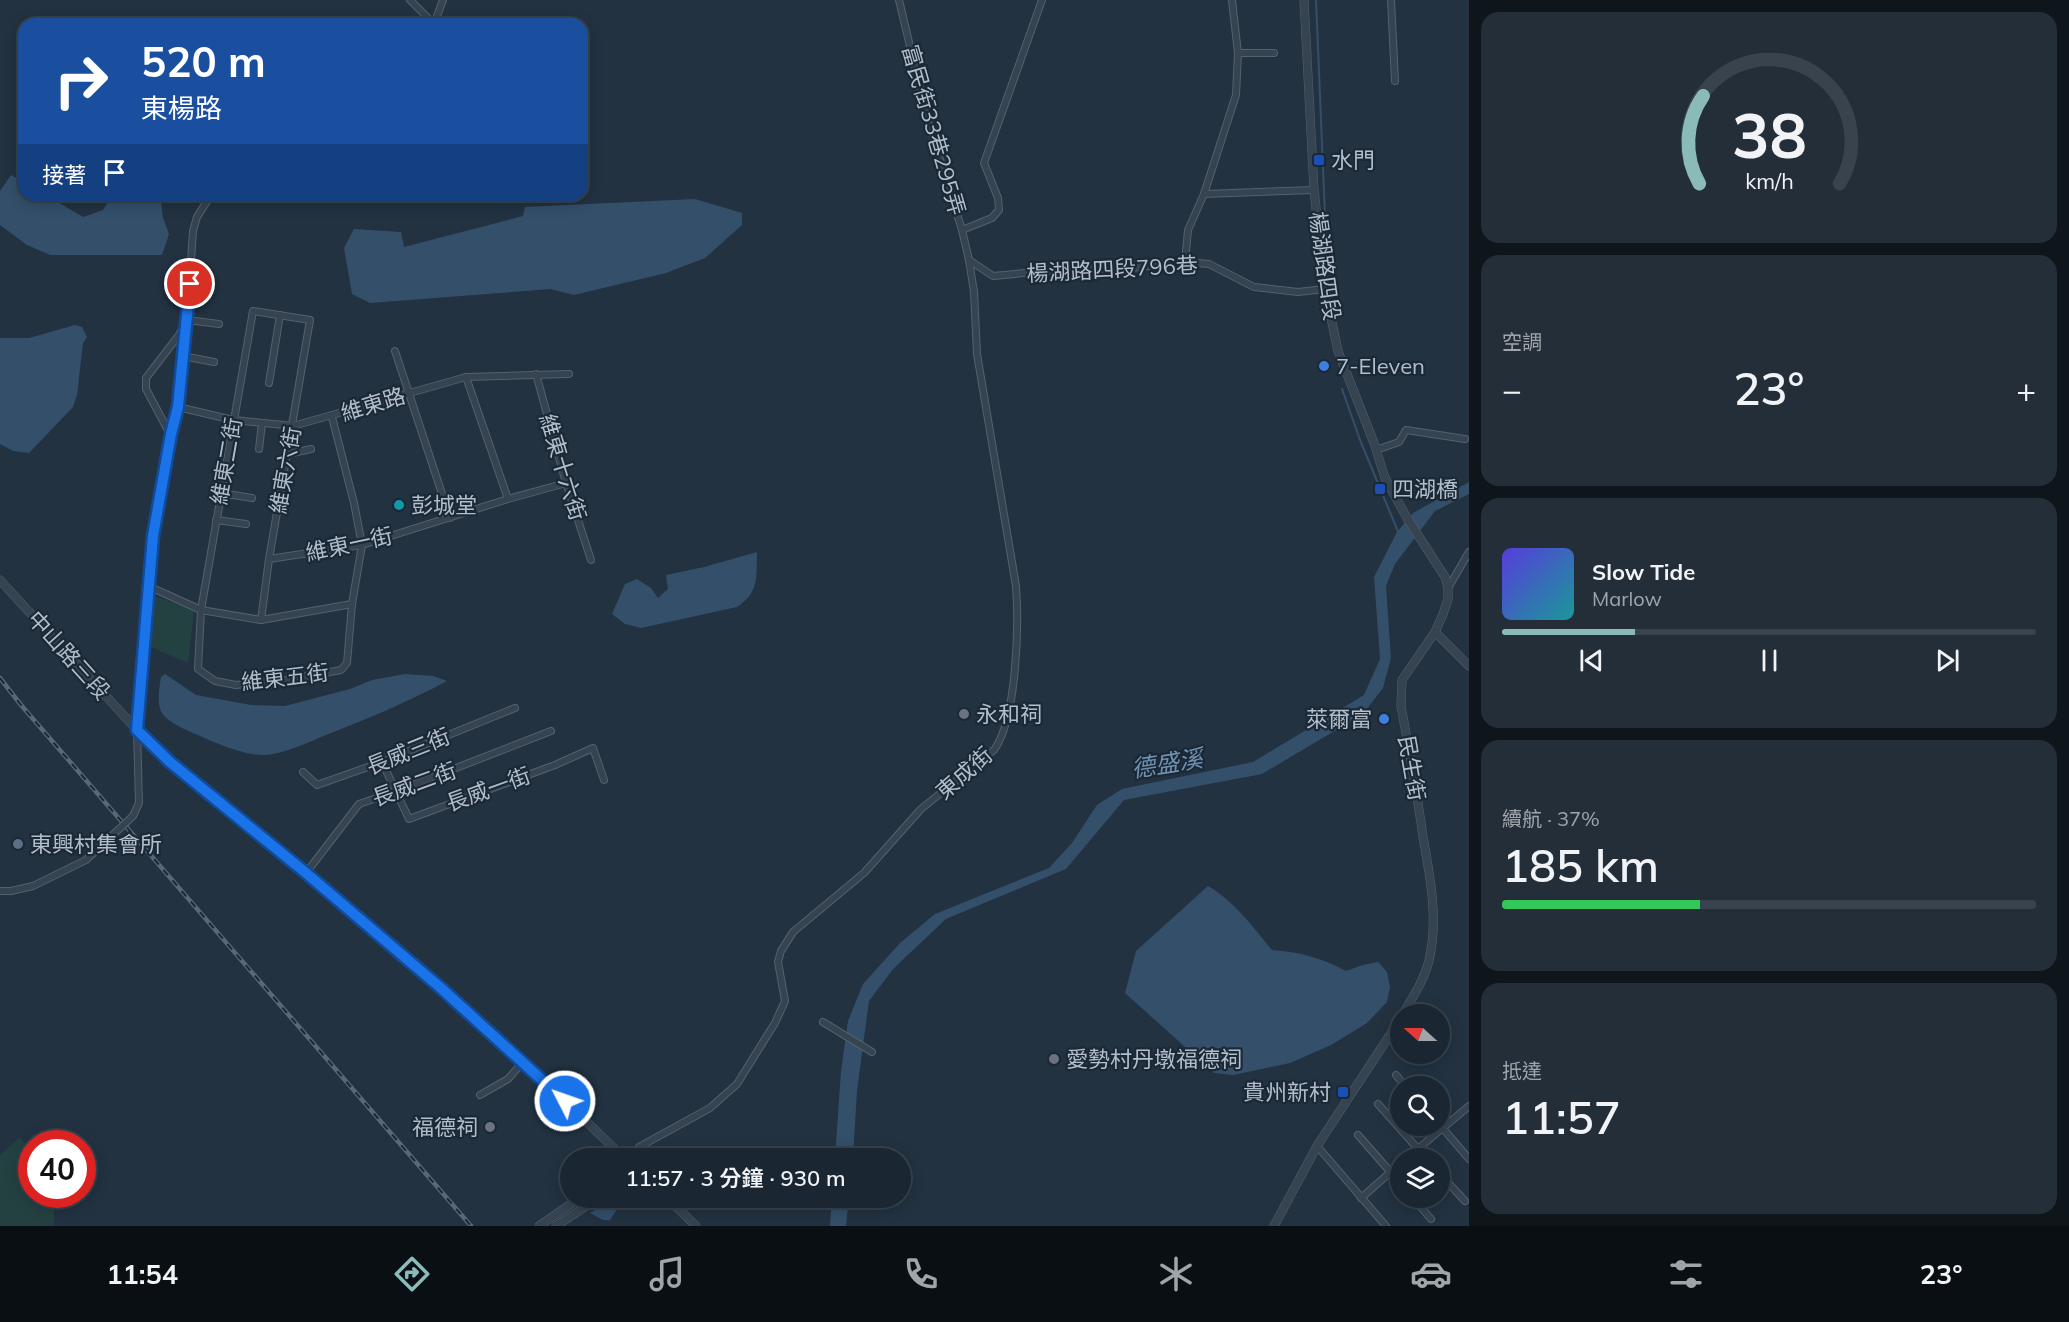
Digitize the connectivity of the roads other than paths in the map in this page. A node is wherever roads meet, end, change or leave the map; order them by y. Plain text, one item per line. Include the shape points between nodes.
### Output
1 (410, 0) edge
2 (442, 0) edge
3 (899, 0) edge
4 (1042, 0) edge
5 (1232, 0) edge
6 (1304, 0) edge
7 (1391, 0) edge
8 (428, 18) edge
9 (436, 18) edge
10 (1238, 53) junction
11 (1274, 53) dead end
12 (1395, 81) dead end
13 (1314, 190) junction
14 (1204, 194) junction
15 (207, 201) edge
16 (962, 230) junction
17 (969, 260) junction
18 (1185, 262) junction
19 (1325, 289) junction
20 (280, 315) junction
21 (187, 320) junction
22 (310, 320) joint
23 (219, 324) dead end
24 (395, 351) dead end
25 (183, 356) junction
26 (214, 362) dead end
27 (536, 374) junction
28 (569, 374) dead end
29 (466, 377) junction
30 (269, 383) dead end
31 (408, 394) junction
32 (178, 407) junction
33 (332, 417) junction
34 (233, 420) junction
35 (262, 423) junction
36 (293, 426) junction
37 (171, 434) junction
38 (1465, 439) dead end
39 (259, 449) dead end
40 (311, 449) dead end
41 (1376, 450) junction
42 (288, 454) junction
43 (566, 483) junction
44 (220, 493) junction
45 (252, 498) dead end
46 (508, 498) junction
47 (450, 518) junction
48 (216, 520) junction
49 (246, 524) dead end
50 (362, 545) junction
51 (1469, 552) edge
52 (269, 559) junction
53 (591, 560) dead end
54 (0, 580) edge
55 (148, 586) junction
56 (1448, 588) junction
57 (352, 604) junction
58 (201, 610) junction
59 (261, 620) junction
60 (1435, 632) junction
61 (1469, 666) edge
62 (198, 669) joint
63 (515, 708) dead end
64 (137, 730) junction
65 (551, 731) dead end
66 (382, 762) junction
67 (303, 772) dead end
68 (604, 780) dead end
69 (397, 791) junction
70 (306, 873) junction
71 (0, 891) edge
72 (1410, 1004) edge
73 (823, 1023) dead end
74 (1390, 1035) edge
75 (869, 1050) dead end
76 (522, 1063) junction
77 (480, 1095) dead end
78 (1378, 1104) dead end
79 (1469, 1106) edge
80 (1450, 1120) edge
81 (1358, 1135) dead end
82 (1432, 1136) edge
83 (1449, 1136) edge
84 (1317, 1146) junction
85 (613, 1148) edge
86 (638, 1148) edge
87 (1417, 1148) edge
88 (1419, 1148) edge
89 (1469, 1159) edge
90 (1390, 1172) joint
91 (1450, 1185) edge
92 (1361, 1198) junction
93 (1465, 1201) dead end
94 (565, 1208) edge
95 (583, 1208) edge
96 (677, 1208) edge
97 (1422, 1208) edge
98 (1431, 1219) dead end
99 (539, 1226) edge
100 (556, 1226) edge
101 (696, 1226) edge
102 (1274, 1226) edge
103 (1386, 1226) edge

1 - 8 street
2 - 9 street
3 - 16 street, 富民街33巷295弄 via 927,118
4 - 16 street via 984,163 999,210 992,218
5 - 10 street
6 - 13 street, 楊湖路四段
7 - 12 street
10 - 11 street
10 - 14 street via 1236,95
13 - 14 street
13 - 19 street, 楊湖路四段
14 - 18 street via 1188,230
15 - 21 street via 193,231
16 - 17 street, 富民街33巷295弄
17 - 18 street, 楊湖路四段796巷 via 993,276
17 - 86 street, 東成街 via 977,354 1017,586 1010,705 1002,739 991,753 921,809 864,873 793,932 778,962 786,1001 737,1084 710,1108
18 - 19 street, 楊湖路四段796巷 via 1209,264 1254,287 1298,292
19 - 41 street, 楊湖路四段 via 1338,351
20 - 22 street, 維東二街
20 - 30 street
20 - 34 street, 維東二街 via 253,311
21 - 23 street
21 - 25 street
21 - 37 street via 146,378 146,389
22 - 36 street, 維東六街
24 - 31 street
25 - 26 street
25 - 32 street
27 - 28 street, 維東路
27 - 29 street, 維東路
27 - 43 street, 維東十六街
29 - 31 street, 維東路
29 - 46 street
31 - 33 street, 維東路
31 - 47 street
32 - 34 street, 維東路
32 - 37 street
33 - 36 street, 維東路
33 - 50 street
34 - 35 street, 維東路
34 - 44 street, 維東二街
35 - 36 street, 維東路
35 - 39 street
36 - 42 street, 維東六街
37 - 55 street
38 - 41 street via 1406,430 1399,442
40 - 42 street
41 - 56 street, 楊湖路四段 via 1385,478
42 - 52 street, 維東六街
43 - 46 street, 維東一街
43 - 53 street, 維東十六街
44 - 45 street
44 - 48 street, 維東二街
46 - 47 street, 維東一街
47 - 50 street, 維東一街
48 - 49 street
48 - 58 street, 維東二街
50 - 52 street, 維東一街
50 - 57 street
51 - 56 street
52 - 59 street, 維東六街
54 - 64 street, 中山路三段
55 - 58 street
55 - 64 street
56 - 60 street, 民生街 via 1448,599
57 - 59 street
57 - 62 street, 維東五街 via 348,663 341,670 236,685 215,681
58 - 59 street
58 - 62 street, 維東二街
60 - 61 street
60 - 72 street, 民生街 via 1402,680 1401,706 1431,883 1433,926 1427,969
63 - 66 street, 長威三街
64 - 70 street, 中山路三段 via 170,762
64 - 71 street, bridge via 139,803 133,816 86,860 33,886
65 - 69 street, 長威二街
66 - 67 street, 長威三街 via 317,785
66 - 69 street, 長威一街
68 - 69 street, 長威一街 via 593,748 409,819
69 - 70 street, 長威二街 via 359,804
70 - 76 street, 中山路三段
73 - 75 street
74 - 84 street
76 - 77 street via 508,1078
76 - 85 street, 中山路三段
78 - 87 street
79 - 80 street
81 - 90 street
82 - 88 street
83 - 89 street
84 - 92 street
84 - 102 street
90 - 92 street
91 - 93 street
92 - 103 street
94 - 99 street
95 - 100 street
96 - 101 street
97 - 98 street

